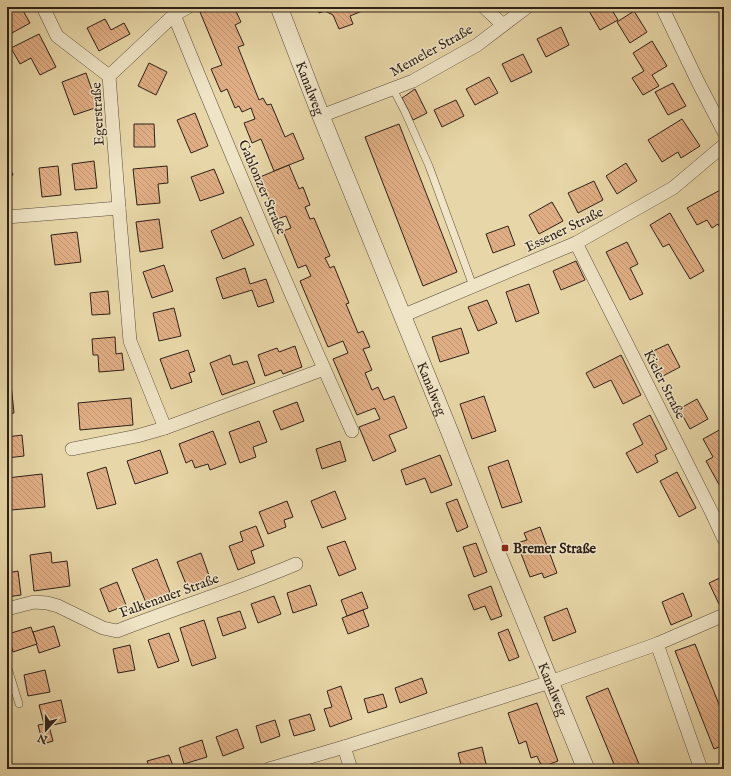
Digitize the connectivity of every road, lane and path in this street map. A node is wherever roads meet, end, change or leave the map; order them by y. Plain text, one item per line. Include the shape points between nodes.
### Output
1 (43, 7) edge
2 (188, 7) edge
3 (279, 7) edge
4 (484, 7) edge
5 (527, 7) edge
6 (662, 7) edge
7 (174, 15) junction
8 (503, 25) junction
9 (109, 76) junction
10 (393, 89) junction
11 (321, 116) junction
12 (724, 132) edge
13 (724, 145) edge
14 (118, 208) junction
15 (7, 217) edge
16 (576, 243) junction
17 (473, 286) junction
18 (402, 316) junction
19 (324, 369) junction
20 (165, 428) junction
21 (352, 431) dead end
22 (72, 449) dead end
23 (724, 539) edge
24 (296, 564) dead end
25 (7, 609) edge
26 (724, 615) edge
27 (656, 644) junction
28 (7, 665) edge
29 (550, 682) junction
30 (19, 704) dead end
31 (344, 747) junction
32 (270, 769) edge
33 (351, 769) edge
34 (586, 769) edge
35 (701, 769) edge

1 - 9 street via 57,36
2 - 7 street, Egerstraße
3 - 11 street, Kanalweg
4 - 8 street
5 - 8 street, Memeler Straße
6 - 12 street
7 - 9 street, Egerstraße
7 - 19 street, Gablonzer Straße
8 - 10 street, Memeler Straße via 477,44 413,81
9 - 14 street, Egerstraße
10 - 11 street, Memeler Straße
10 - 17 lane via 429,166
11 - 18 street, Kanalweg
13 - 16 street, Essener Straße via 673,188
14 - 15 street
14 - 20 street, Egerstraße via 130,341
16 - 17 street, Essener Straße
16 - 23 street, Kieler Straße
17 - 18 street, Essener Straße
18 - 29 street, Kanalweg
19 - 20 street
19 - 21 street, Gablonzer Straße
20 - 22 street
24 - 25 street, Falkenauer Straße via 117,631 103,628 47,603 34,602
26 - 27 street
27 - 29 street
27 - 35 street
28 - 30 lane
29 - 31 street
29 - 34 street, Kanalweg
31 - 32 street
31 - 33 street

